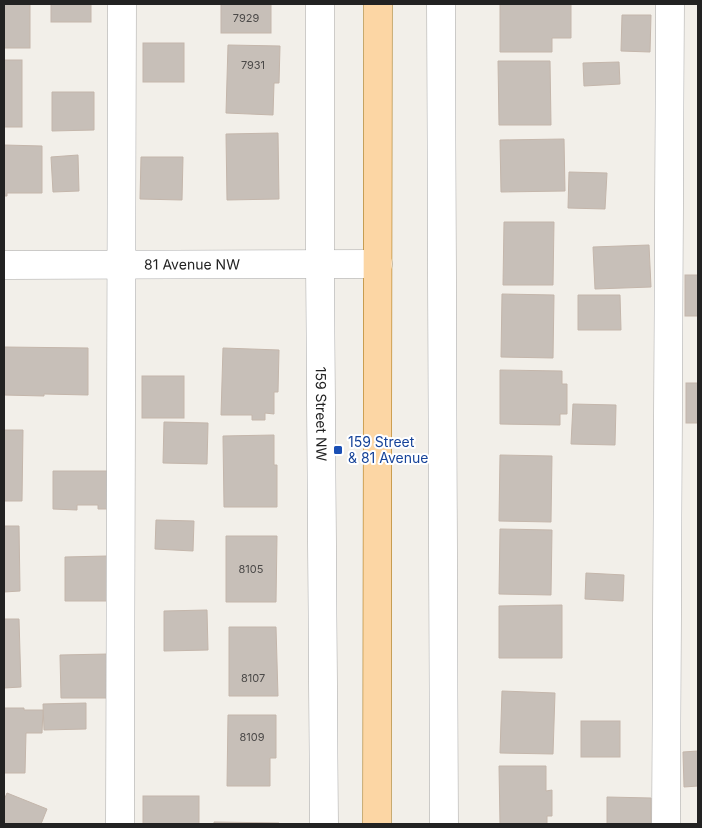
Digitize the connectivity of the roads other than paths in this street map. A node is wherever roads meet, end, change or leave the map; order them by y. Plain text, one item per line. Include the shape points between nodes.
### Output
1 (122, 4) edge
2 (320, 4) edge
3 (378, 4) edge
4 (441, 4) edge
5 (670, 4) edge
6 (320, 264) junction
7 (378, 264) junction
8 (4, 265) edge
9 (122, 266) junction
10 (120, 824) edge
11 (324, 824) edge
12 (377, 824) edge
13 (444, 824) edge
14 (666, 824) edge

1 - 9 street
2 - 6 street, 159 Street NW
3 - 7 main road
4 - 13 street
5 - 14 street
6 - 7 street, 81 Avenue NW
6 - 9 street, 81 Avenue NW
6 - 11 street, 159 Street NW
7 - 12 main road
8 - 9 street, 81 Avenue NW
9 - 10 street

